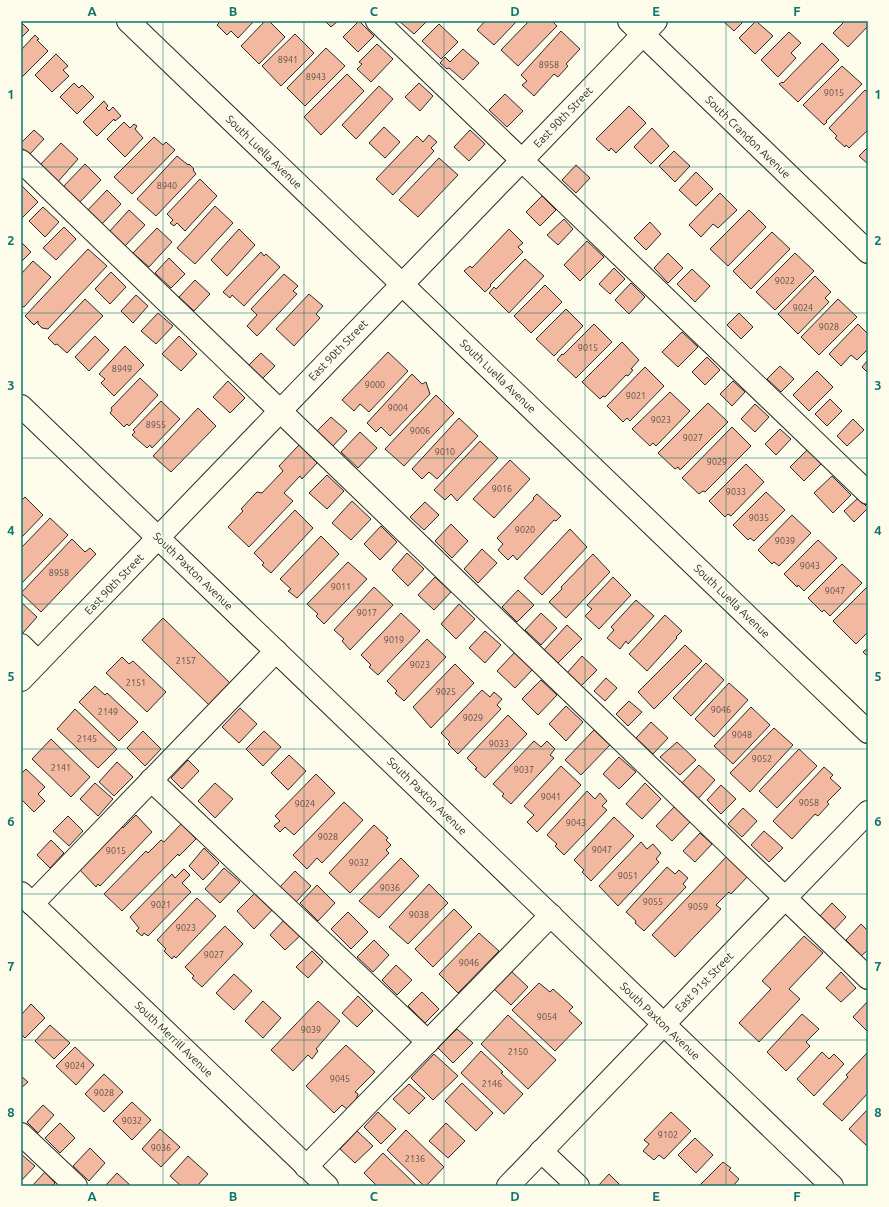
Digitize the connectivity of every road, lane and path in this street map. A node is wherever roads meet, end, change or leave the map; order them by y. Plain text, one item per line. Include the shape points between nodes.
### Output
1 (128, 21) edge
2 (377, 21) edge
3 (643, 25) edge
4 (522, 160) junction
5 (21, 161) edge
6 (868, 252) edge
7 (402, 284) junction
8 (21, 406) edge
9 (280, 411) junction
10 (868, 493) edge
11 (158, 538) junction
12 (21, 645) edge
13 (276, 651) junction
14 (38, 662) junction
15 (21, 680) edge
16 (868, 732) edge
17 (151, 780) junction
18 (868, 812) edge
19 (27, 898) edge
20 (785, 898) junction
21 (551, 915) junction
22 (868, 978) edge
23 (664, 1024) junction
24 (428, 1042) junction
25 (21, 1134) edge
26 (542, 1151) junction
27 (306, 1166) junction
28 (76, 1186) edge
29 (327, 1186) edge
30 (508, 1186) edge
31 (578, 1186) edge
32 (832, 1186) edge

1 - 7 street, South Luella Avenue
2 - 4 street
3 - 4 street, East 90th Street
3 - 6 street, South Crandon Avenue
4 - 7 street, East 90th Street
4 - 10 street
5 - 9 street
7 - 9 street, East 90th Street
7 - 16 street, South Luella Avenue
8 - 11 street, South Paxton Avenue
9 - 11 street, East 90th Street
9 - 20 street
11 - 13 street, South Paxton Avenue
11 - 14 street, East 90th Street
12 - 14 street
13 - 17 street
13 - 21 street, South Paxton Avenue
14 - 15 street, East 90th Street
17 - 19 street
17 - 24 street
18 - 20 street, East 91st Street
19 - 27 street, South Merrill Avenue
20 - 22 street
20 - 23 street, East 91st Street
21 - 23 street, South Paxton Avenue
21 - 24 street
23 - 26 street, East 91st Street
23 - 32 street, South Paxton Avenue
24 - 27 street
25 - 28 street
26 - 30 street, East 91st Street
26 - 31 street
27 - 29 street, South Merrill Avenue

